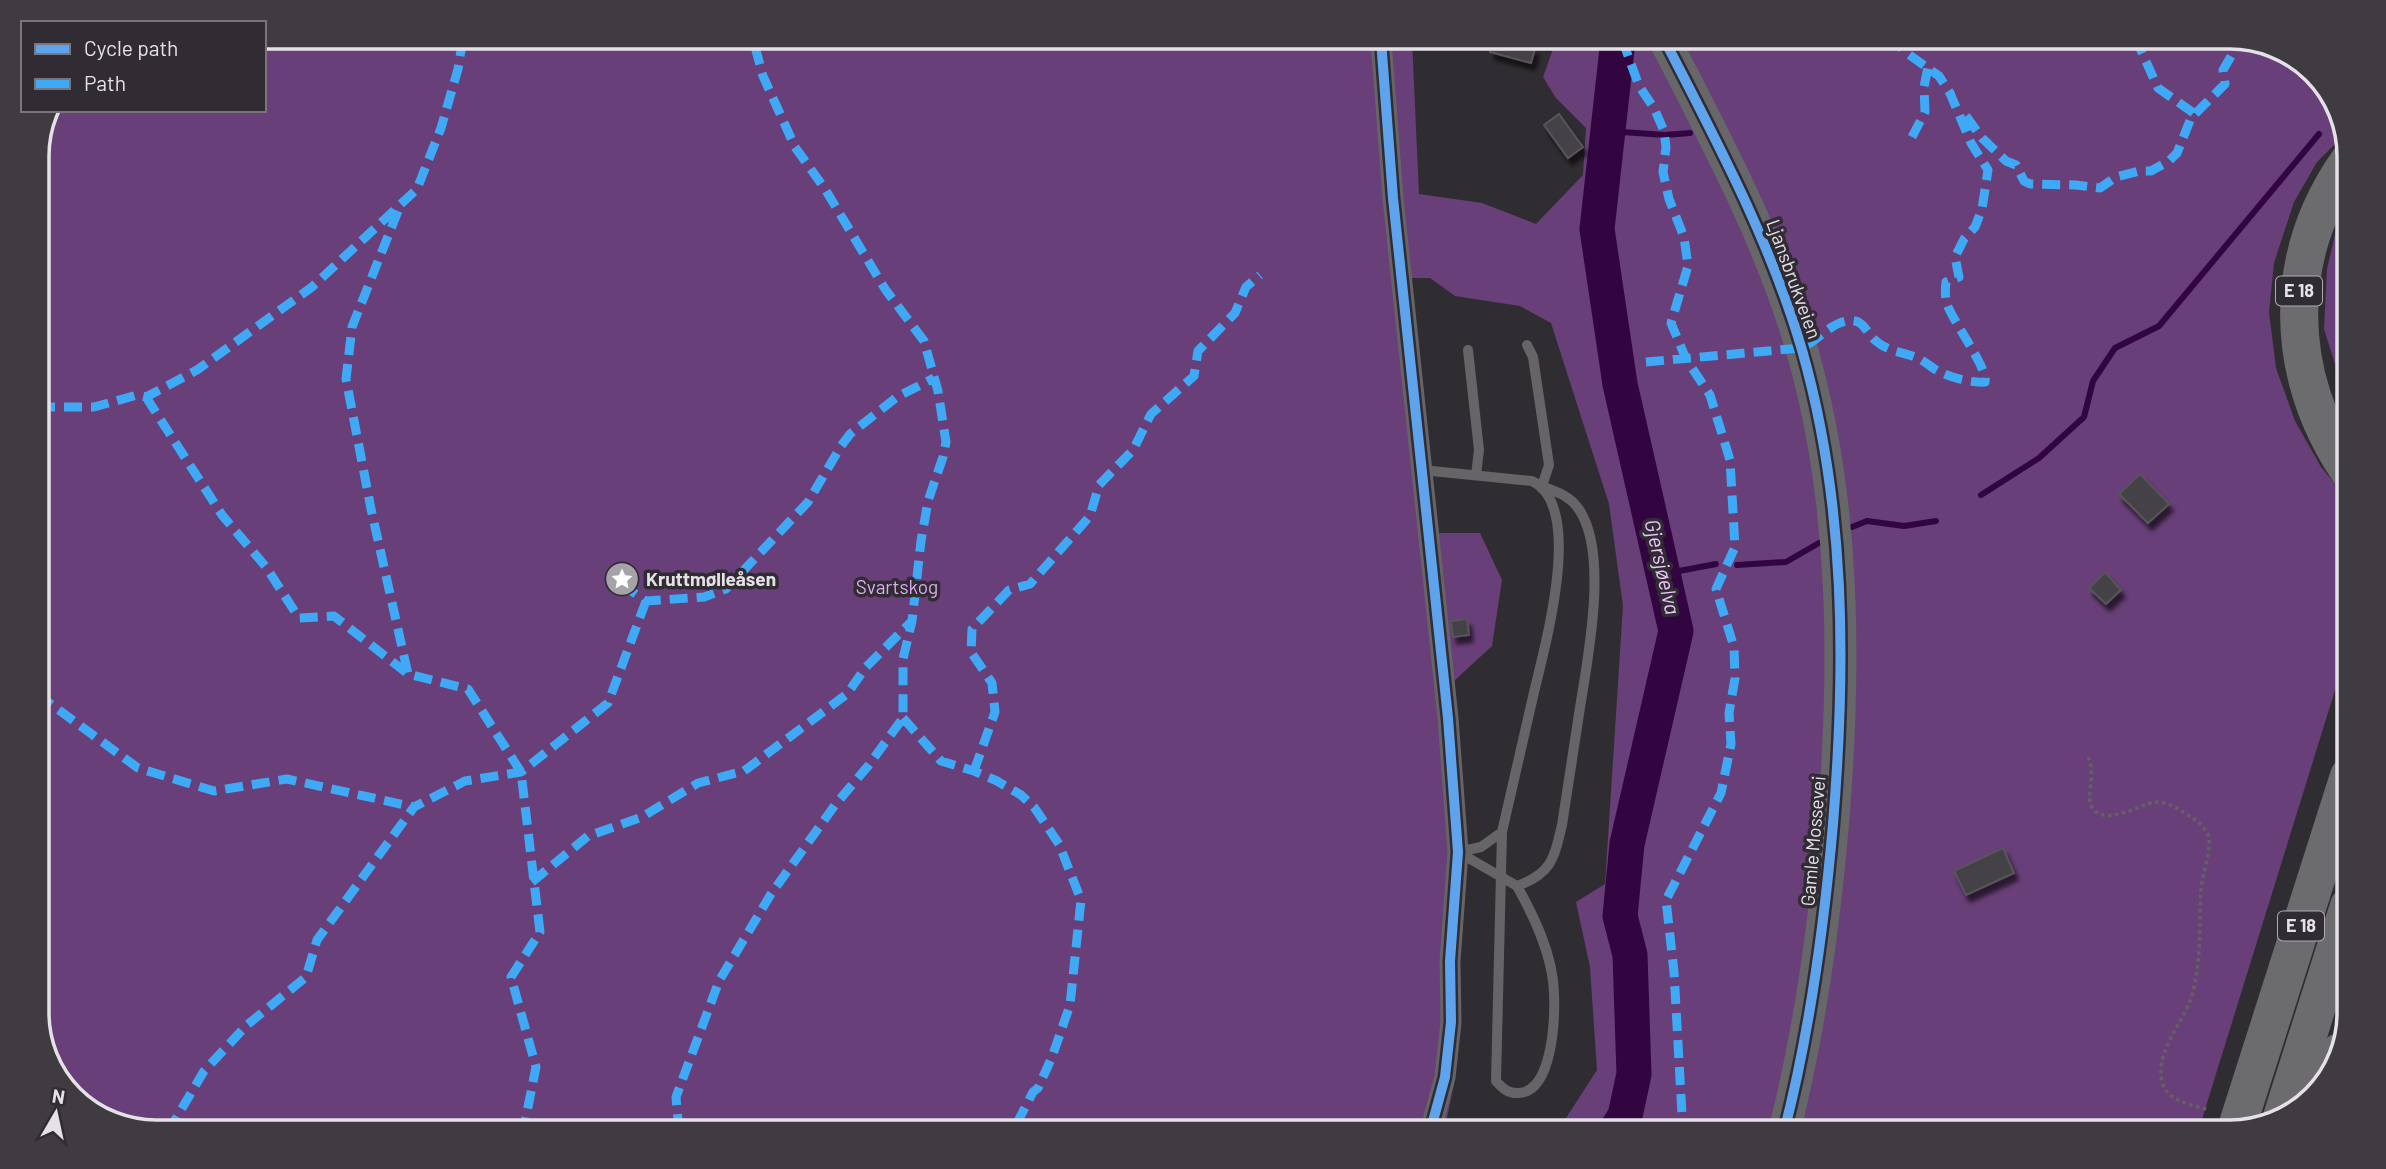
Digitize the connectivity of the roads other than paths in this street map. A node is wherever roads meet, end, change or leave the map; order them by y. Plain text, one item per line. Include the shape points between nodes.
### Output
1 (1382, 49) edge
2 (1669, 49) edge
3 (2337, 177) edge
4 (2337, 201) edge
5 (2319, 215) junction
6 (1527, 345) dead end
7 (1468, 350) dead end
8 (2337, 450) edge
9 (1422, 470) junction
10 (1476, 475) junction
11 (1542, 486) junction
12 (1836, 548) joint
13 (2337, 809) edge
14 (1502, 832) junction
15 (1458, 852) junction
16 (1501, 877) junction
17 (1517, 886) junction
18 (2337, 944) edge
19 (2286, 1104) edge
20 (1433, 1120) edge
21 (1787, 1120) edge
22 (2222, 1120) edge

1 - 9 street
2 - 12 main road, Ljansbrukveien via 1740,188 1784,295 1820,421
3 - 5 highway, E 18
4 - 5 highway
5 - 8 highway, E 18 via 2299,287 2300,338 2312,397
6 - 11 lane via 1547,440 1549,465
7 - 10 lane via 1479,450
9 - 10 lane
9 - 15 street
10 - 11 lane
11 - 14 lane via 1557,528 1556,592
11 - 17 lane via 1566,496 1578,508 1588,527 1594,582 1591,630 1555,853 1548,869
12 - 21 main road, Gamle Mossevei via 1841,696 1831,846 1814,993
13 - 22 highway, E 18
14 - 15 lane via 1481,847
14 - 16 lane
15 - 16 lane
15 - 20 street via 1450,961 1451,1022 1445,1077
16 - 17 lane
16 - 17 lane via 1496,1082 1516,1094 1527,1092 1545,1070 1554,992 1548,955
18 - 19 highway, E 18

